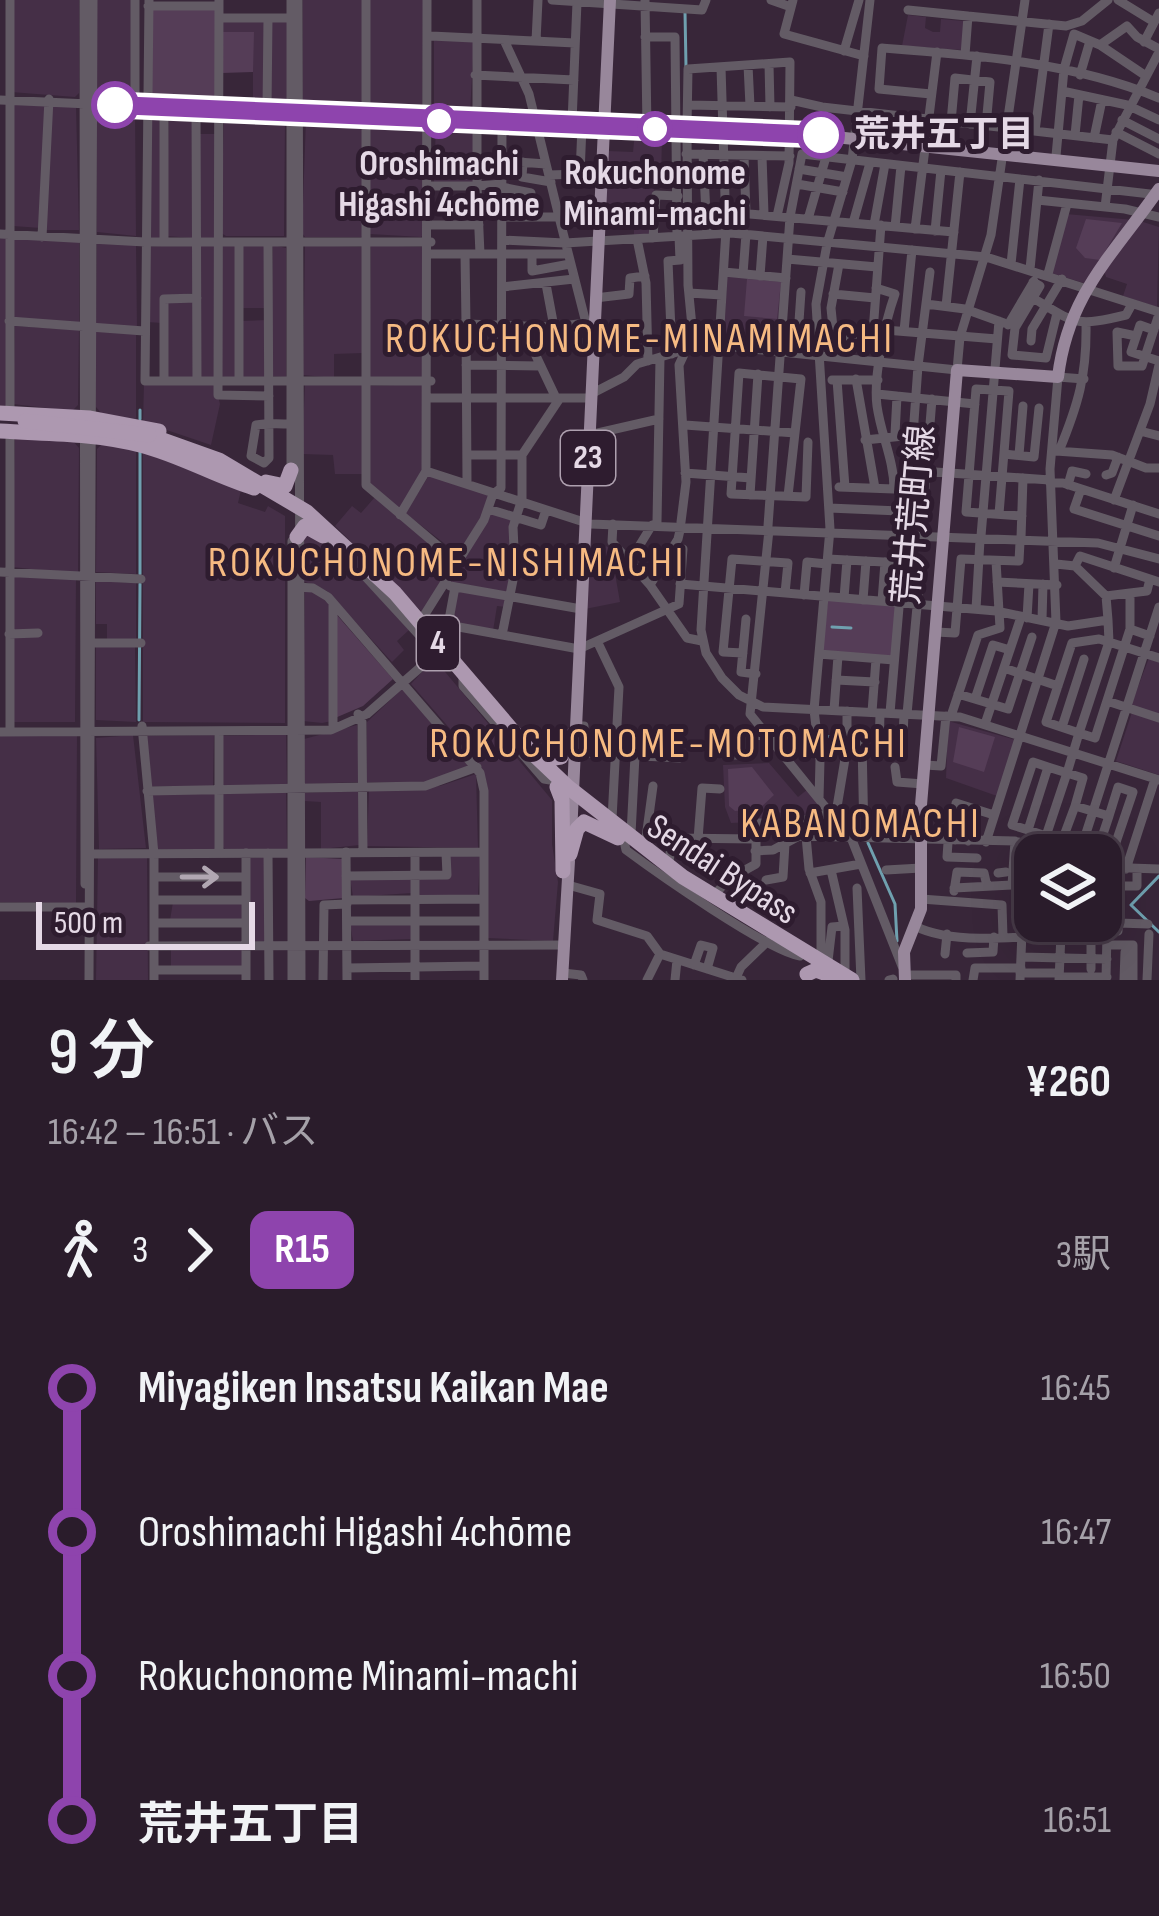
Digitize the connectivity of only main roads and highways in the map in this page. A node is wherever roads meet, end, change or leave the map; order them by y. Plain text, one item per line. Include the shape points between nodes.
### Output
1 (607, 2) edge
2 (602, 125) junction
3 (1159, 169) edge
4 (1158, 192) edge
5 (596, 241) junction
6 (589, 323) junction
7 (588, 396) junction
8 (10, 423) edge
9 (87, 432) junction
10 (149, 436) junction
11 (291, 470) road end
12 (263, 486) junction
13 (297, 509) junction
14 (582, 521) junction
15 (297, 537) road end
16 (328, 538) junction
17 (424, 629) junction
18 (513, 730) junction
19 (574, 731) junction
20 (569, 793) junction
21 (625, 838) junction
22 (570, 854) junction
23 (566, 878) junction
24 (828, 971) edge
25 (899, 977) edge
26 (561, 978) edge

1 - 2 main road, 23
2 - 3 main road via 854,136
2 - 5 main road, 23
4 - 25 main road, 荒井荒町線 via 1087,289 1057,313 1058,377 957,370 921,899
5 - 6 main road, 23
5 - 6 main road, 23
6 - 7 main road, 23
6 - 7 main road, 23
7 - 14 main road, 23
7 - 14 main road, 23
8 - 9 highway, 4
8 - 9 highway, 4
8 - 10 highway, Sendai Bypass / 4, bridge
9 - 12 highway, 4 via 96,442 114,439
9 - 12 highway, 4 via 134,424 184,439 226,457
10 - 12 highway, Sendai Bypass / 4
10 - 13 highway, Sendai Bypass / 4 via 219,460
11 - 12 highway via 282,487
12 - 13 highway, 4
13 - 16 highway, Sendai Bypass / 4
13 - 17 highway, Sendai Bypass / 4 via 349,548
14 - 19 main road, 23
15 - 16 highway via 305,526
16 - 17 highway, Sendai Bypass / 4
17 - 18 highway, Sendai Bypass / 4
17 - 20 highway, Sendai Bypass / 4
18 - 19 highway via 554,760
18 - 20 highway, Sendai Bypass / 4
19 - 20 main road, 23
20 - 21 highway, Sendai Bypass / 4
20 - 22 main road
20 - 23 highway via 562,800
20 - 24 highway, Sendai Bypass / 4
21 - 22 highway via 584,822
21 - 24 highway, Sendai Bypass / 4 via 707,900
22 - 23 main road
23 - 26 main road

